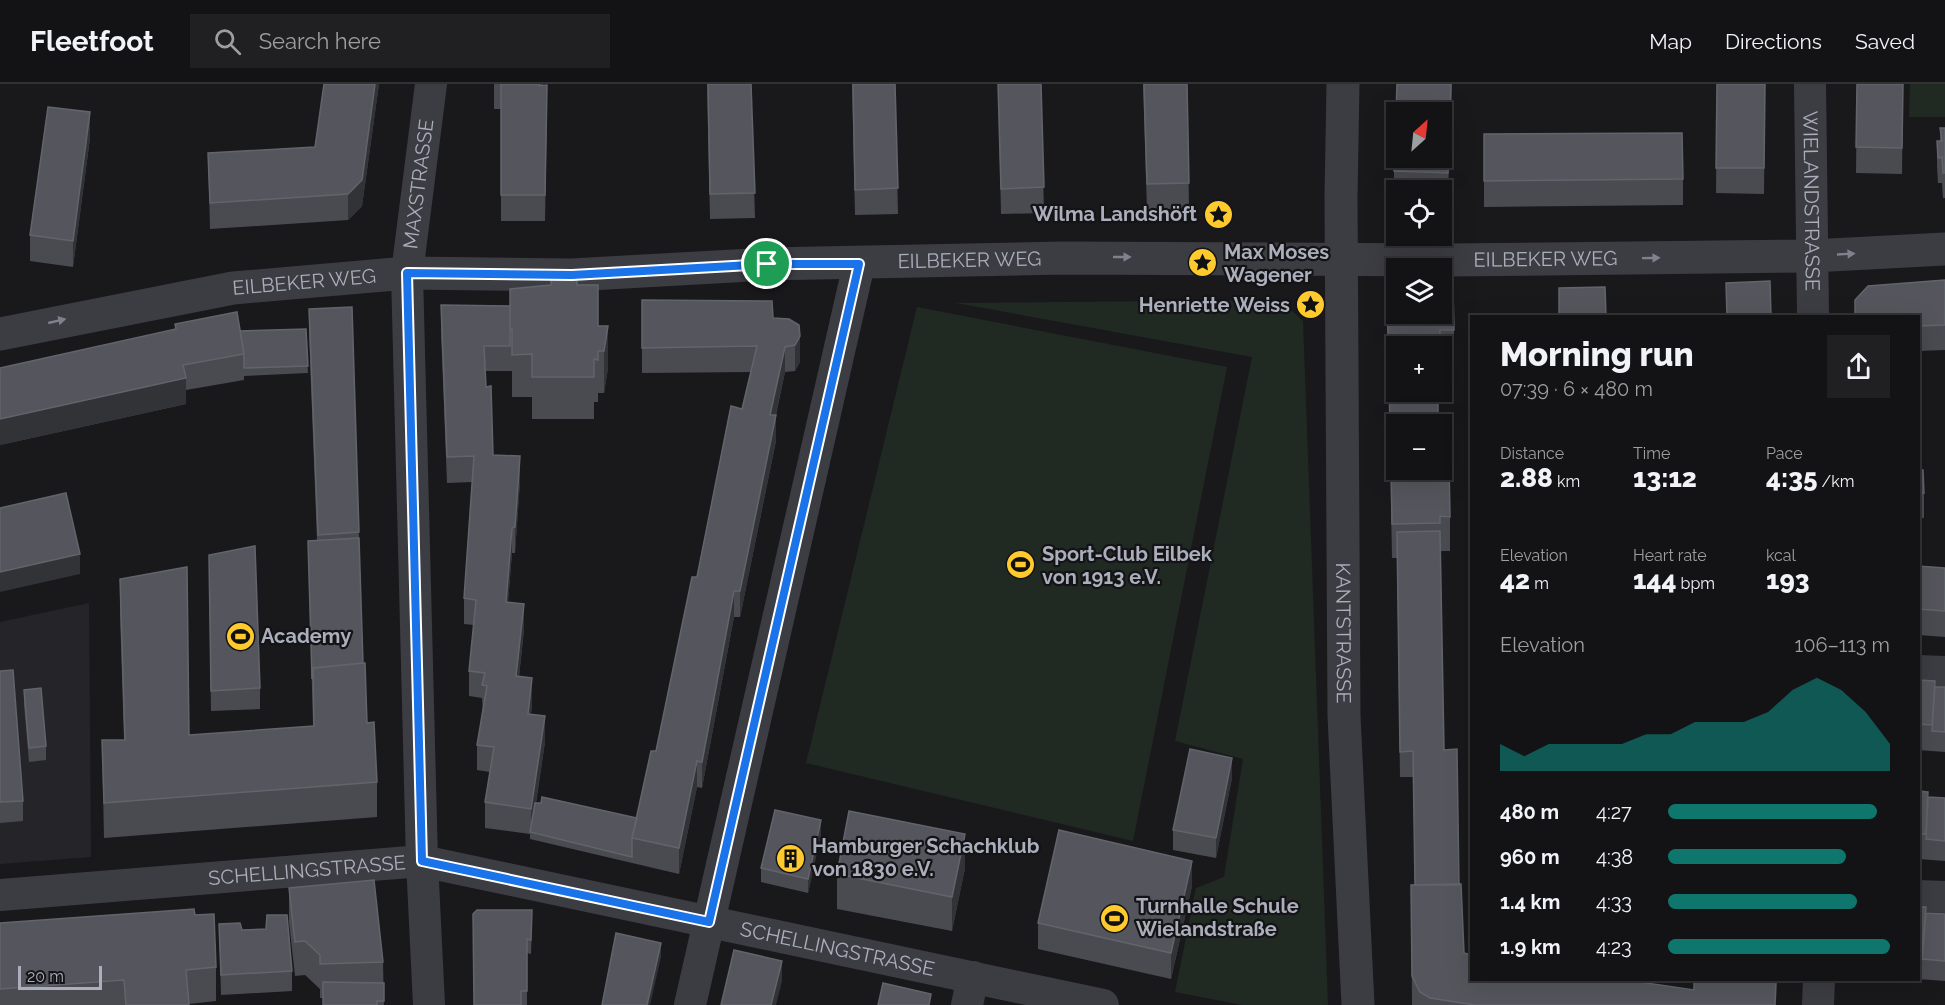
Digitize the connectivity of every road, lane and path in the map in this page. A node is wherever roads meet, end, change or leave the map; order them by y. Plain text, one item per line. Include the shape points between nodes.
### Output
1 (431, 84) edge
2 (1343, 84) edge
3 (1810, 84) edge
4 (1945, 249) edge
5 (1811, 256) junction
6 (1341, 260) junction
7 (859, 264) junction
8 (407, 273) junction
9 (1813, 315) edge
10 (0, 334) edge
11 (1920, 671) edge
12 (1945, 672) edge
13 (422, 861) junction
14 (0, 895) edge
15 (1920, 896) edge
16 (1945, 897) edge
17 (709, 922) junction
18 (1819, 981) edge
19 (970, 991) edge
20 (429, 1005) edge
21 (690, 1005) edge
22 (1103, 1005) edge
23 (1358, 1005) edge
24 (1818, 1005) edge

1 - 8 street, MAXSTRASSE
2 - 6 street, KANTSTRASSE
3 - 5 street, WIELANDSTRASSE
5 -> 4 street, EILBEKER WEG
6 -> 5 street, EILBEKER WEG
5 - 9 street, WIELANDSTRASSE
7 -> 6 street, EILBEKER WEG via 1075,257
6 - 23 street, KANTSTRASSE via 1344,716
7 - 8 street, EILBEKER WEG via 767,264 572,275
7 - 17 street
10 -> 8 street, EILBEKER WEG via 233,288
8 - 13 street, MAXSTRASSE
11 - 12 street
13 - 14 street, SCHELLINGSTRASSE
13 - 17 street, SCHELLINGSTRASSE
13 - 20 street, MAXSTRASSE
15 - 16 street
17 - 19 street, SCHELLINGSTRASSE
17 - 21 street
18 - 24 street
19 - 22 street, SCHELLINGSTRASSE

